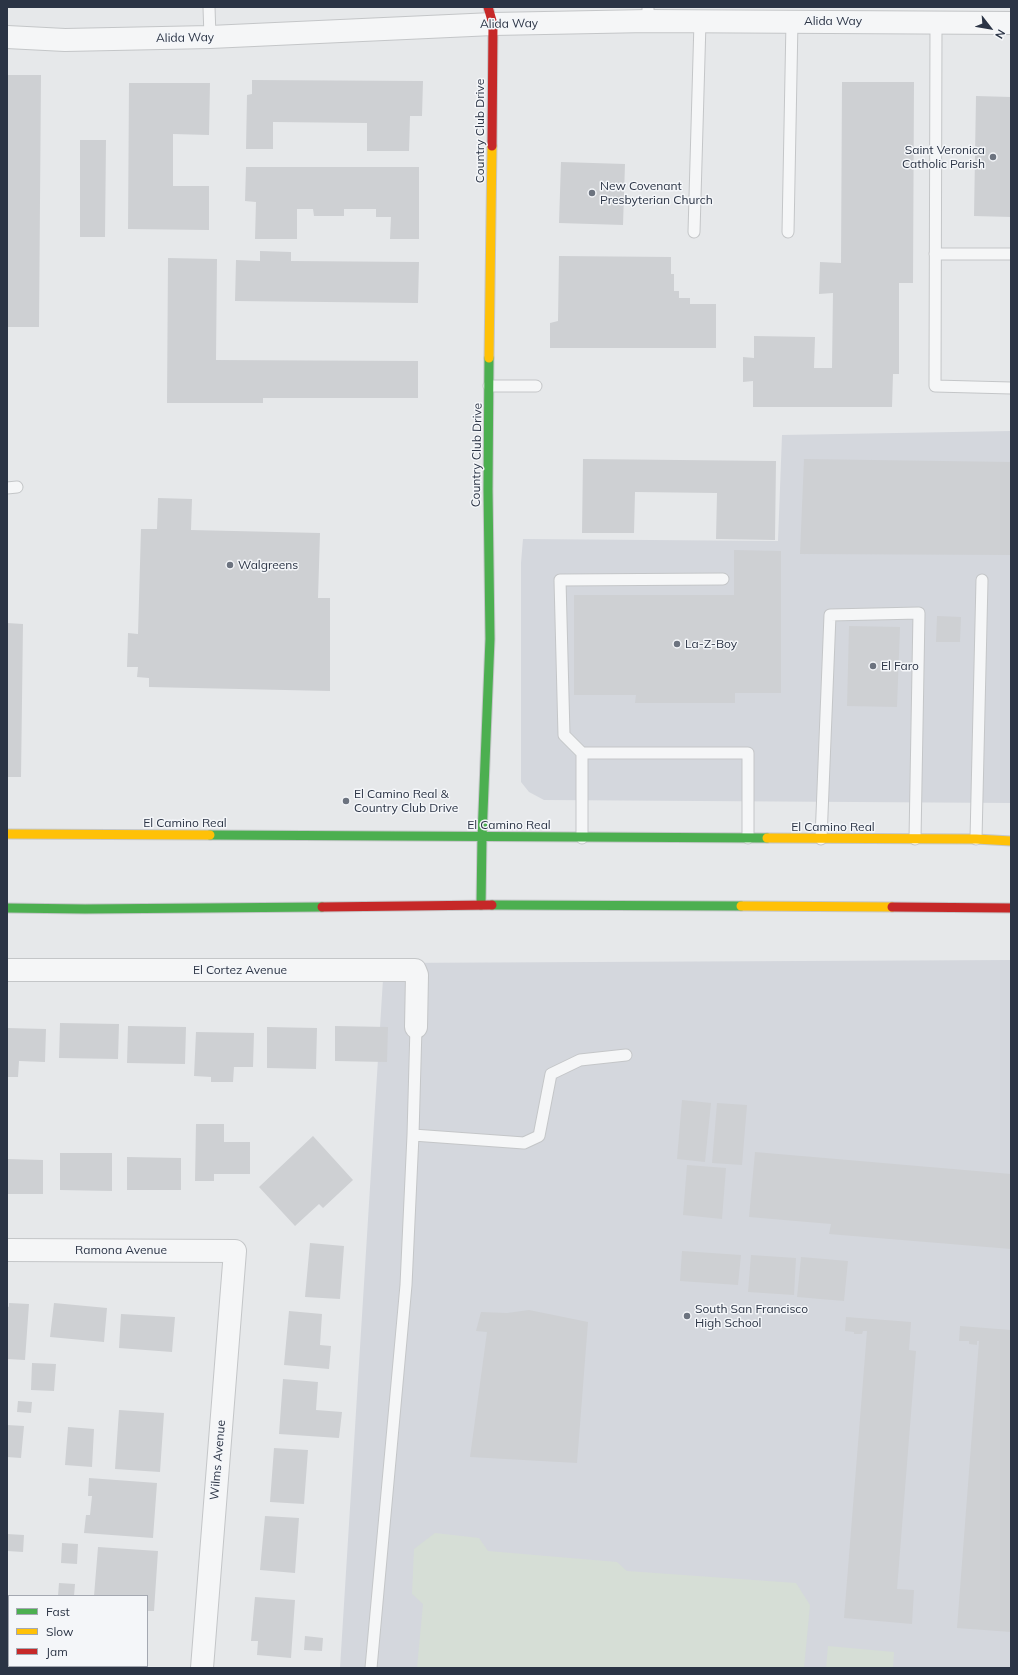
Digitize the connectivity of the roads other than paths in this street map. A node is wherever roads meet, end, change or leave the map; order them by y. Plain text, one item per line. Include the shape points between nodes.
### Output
1 (210, 7) edge
2 (648, 14) edge
3 (490, 15) edge
4 (792, 21) junction
5 (700, 22) junction
6 (936, 22) junction
7 (1011, 23) edge
8 (7, 37) edge
9 (210, 37) junction
10 (694, 232) dead end
11 (788, 232) dead end
12 (935, 254) junction
13 (1011, 254) edge
14 (489, 386) junction
15 (536, 386) dead end
16 (1011, 388) edge
17 (723, 579) dead end
18 (982, 580) dead end
19 (582, 753) junction
20 (7, 834) edge
21 (482, 837) junction
22 (582, 838) junction
23 (748, 838) junction
24 (821, 839) junction
25 (915, 839) junction
26 (976, 839) junction
27 (1011, 841) edge
28 (481, 905) junction
29 (7, 908) edge
30 (1011, 908) edge
31 (7, 970) edge
32 (416, 1027) joint
33 (626, 1055) dead end
34 (413, 1134) junction
35 (7, 1250) edge
36 (235, 1251) joint
37 (202, 1668) edge
38 (371, 1668) edge

1 - 9 lane
2 - 3 street, Alida Way
2 - 5 street, Alida Way
3 - 9 street, Alida Way
3 - 14 main road, Country Club Drive
4 - 5 street, Alida Way
4 - 6 street, Alida Way
4 - 11 lane
5 - 10 lane
6 - 7 street, Alida Way
6 - 12 lane
8 - 9 street, Alida Way via 65,40
12 - 13 lane
12 - 16 lane via 935,386
14 - 15 lane
14 - 21 main road, Country Club Drive via 490,639
17 - 19 lane via 560,580 564,735
18 - 26 lane
19 - 22 lane
19 - 23 lane via 748,753
20 - 21 main road, El Camino Real
21 - 22 main road, El Camino Real
21 - 28 main road, Country Club Drive
22 - 23 main road, El Camino Real
23 - 24 main road, El Camino Real
24 - 25 main road, El Camino Real
24 - 25 lane via 830,615 919,613
25 - 26 main road, El Camino Real
26 - 27 main road, El Camino Real
28 - 29 main road
28 - 30 main road
31 - 32 street, El Cortez Avenue via 415,970
32 - 34 lane
33 - 34 lane via 580,1060 551,1074 539,1136 524,1143
34 - 38 lane via 406,1285
35 - 36 street, Ramona Avenue
36 - 37 street, Wilms Avenue

